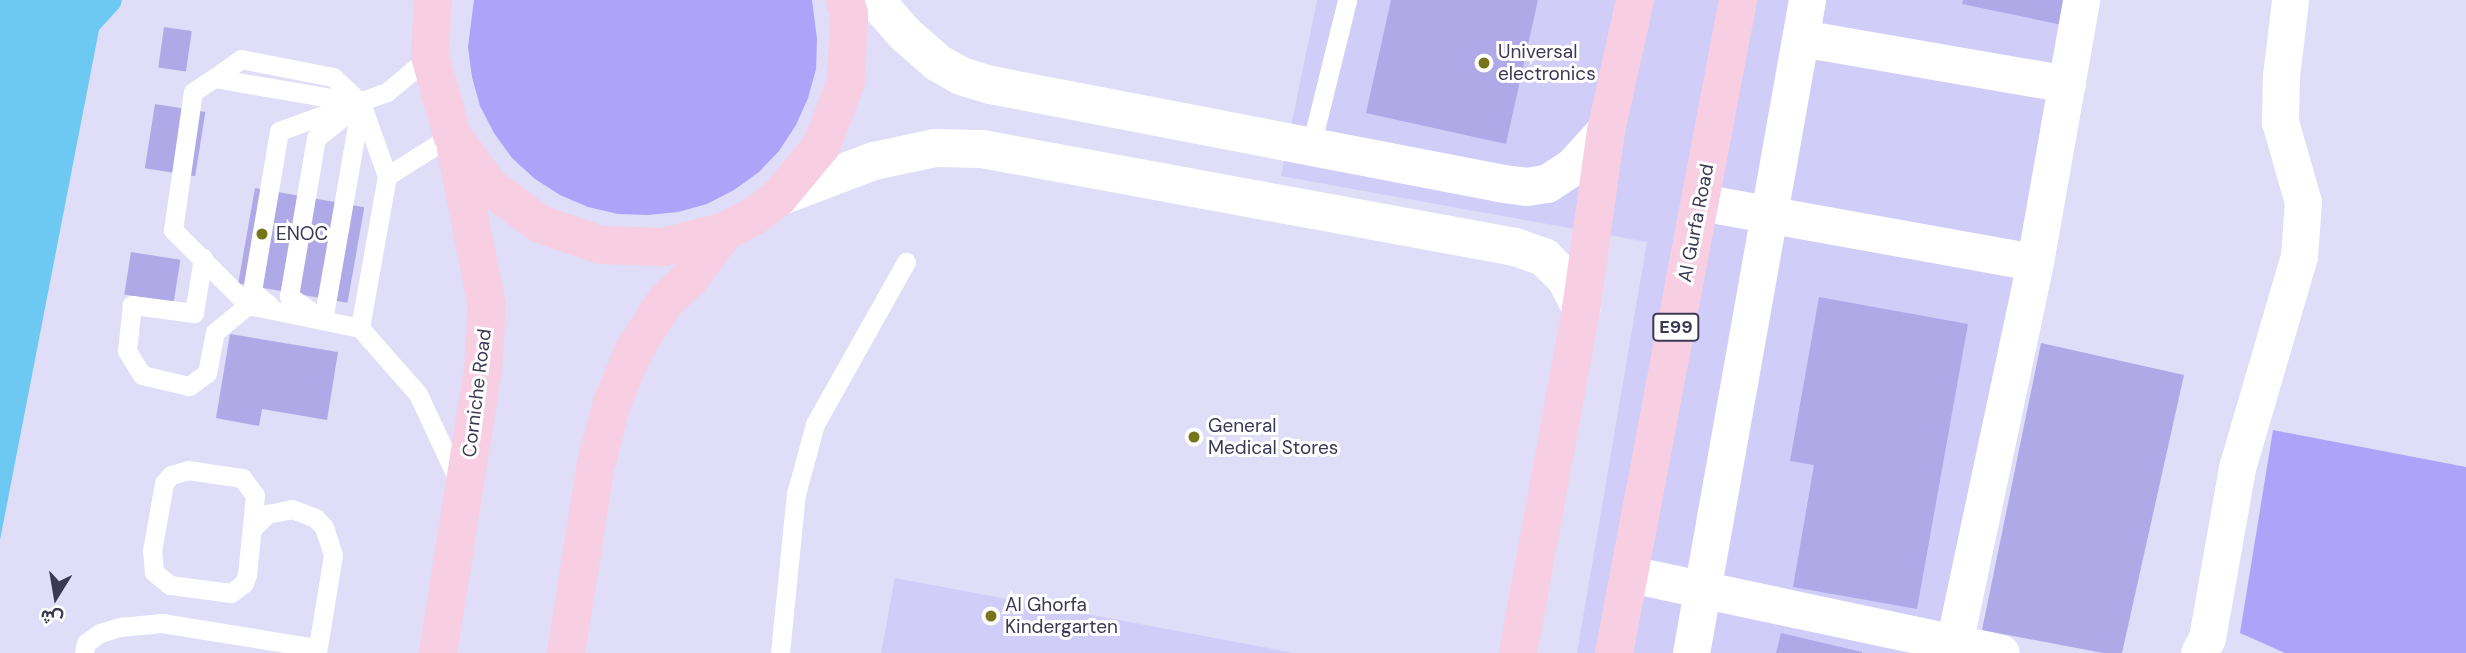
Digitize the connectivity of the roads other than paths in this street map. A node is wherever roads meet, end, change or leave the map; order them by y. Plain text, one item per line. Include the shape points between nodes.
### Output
1 (433, 0) edge
2 (845, 0) edge
3 (875, 0) edge
4 (1347, 0) edge
5 (1635, 0) edge
6 (1738, 0) edge
7 (1807, 0) edge
8 (2081, 0) edge
9 (2290, 0) edge
10 (1801, 38) junction
11 (430, 56) junction
12 (2067, 84) junction
13 (361, 103) junction
14 (1606, 131) junction
15 (452, 135) junction
16 (1311, 146) junction
17 (387, 176) junction
18 (779, 197) junction
19 (1700, 202) junction
20 (1769, 214) junction
21 (725, 231) junction
22 (203, 258) junction
23 (906, 262) dead end
24 (2035, 262) junction
25 (248, 304) junction
26 (1581, 309) junction
27 (276, 311) junction
28 (323, 320) junction
29 (360, 328) junction
30 (464, 493) junction
31 (253, 528) junction
32 (1630, 575) junction
33 (1702, 588) junction
34 (1953, 648) edge
35 (317, 651) edge
36 (84, 653) edge
37 (438, 653) edge
38 (566, 653) edge
39 (780, 653) edge
40 (1518, 653) edge
41 (1614, 653) edge
42 (1691, 653) edge
43 (2001, 653) edge
44 (2199, 653) edge

1 - 11 highway, Corniche Road
2 - 18 highway via 849,14 846,81 822,145
3 - 16 street via 913,41 961,76
4 - 16 lane
5 - 14 highway
6 - 19 highway, Al Gurfa Road / E99
7 - 10 street
8 - 12 street
9 - 44 street via 2280,122 2303,202 2299,256 2237,468 2207,638
10 - 12 street
10 - 20 street
11 - 13 lane via 387,92
11 - 15 highway, Corniche Road
12 - 24 street
13 - 17 lane
13 - 22 lane via 214,78 194,92 173,230
13 - 27 lane via 279,131 252,291
13 - 28 lane
13 - 28 lane via 316,138 289,296
14 - 16 street via 1572,168 1547,184 1527,187
14 - 26 highway
15 - 17 lane
15 - 21 highway via 489,186 540,224 600,245 626,246 664,247
15 - 30 highway, Corniche Road via 486,306 483,369
17 - 29 lane
18 - 21 highway
18 - 26 street via 874,161 935,148 982,149 1515,247 1544,257 1566,279
19 - 20 street
19 - 32 highway, Al Gurfa Road / E99
20 - 24 street
20 - 33 street
21 - 38 highway via 649,326 634,349 612,403 594,469
22 - 25 lane
22 - 25 lane via 194,313 132,305 127,351 142,374 189,386 207,373 215,332
23 - 39 lane via 815,424 796,494
24 - 34 street
25 - 27 lane
26 - 40 highway
27 - 28 lane
28 - 29 lane
29 - 30 lane via 418,394
30 - 37 highway, Corniche Road
31 - 31 lane via 255,495 242,478 179,471 164,483 152,551 154,572 170,585 231,593 244,583
31 - 35 lane via 267,514 292,509 324,527 333,555
32 - 33 street
32 - 41 highway, Al Gurfa Road / E99
33 - 34 street
33 - 42 street
34 - 43 street
35 - 36 lane via 162,623 100,634 86,643

